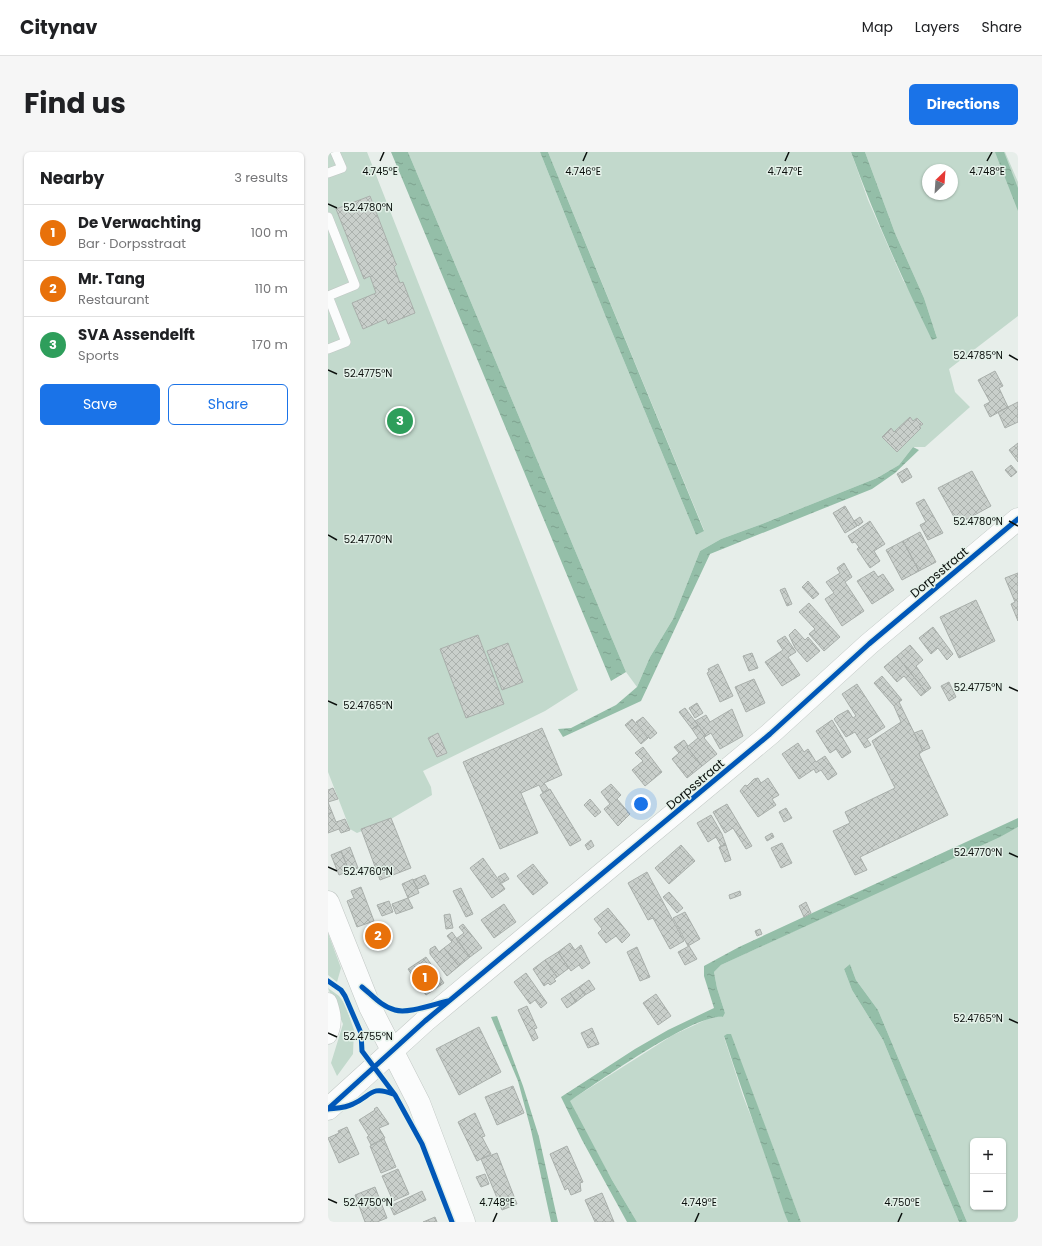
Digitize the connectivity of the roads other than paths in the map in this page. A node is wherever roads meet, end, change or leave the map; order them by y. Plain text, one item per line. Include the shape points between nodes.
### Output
1 (335, 152) edge
2 (328, 173) edge
3 (328, 217) edge
4 (331, 310) edge
5 (328, 349) edge
6 (1018, 519) edge
7 (328, 902) edge
8 (328, 1002) edge
9 (328, 1035) edge
10 (394, 1052) junction
11 (328, 1109) edge
12 (464, 1222) edge

1 - 2 lane via 342,168
3 - 4 lane via 355,285 328,296
4 - 5 lane via 346,342
6 - 10 street, Dorpsstraat via 869,644 764,739 425,1022
7 - 10 street via 370,1007
8 - 9 street via 333,1026
10 - 11 street, Dorpsstraat
10 - 12 street via 419,1103

